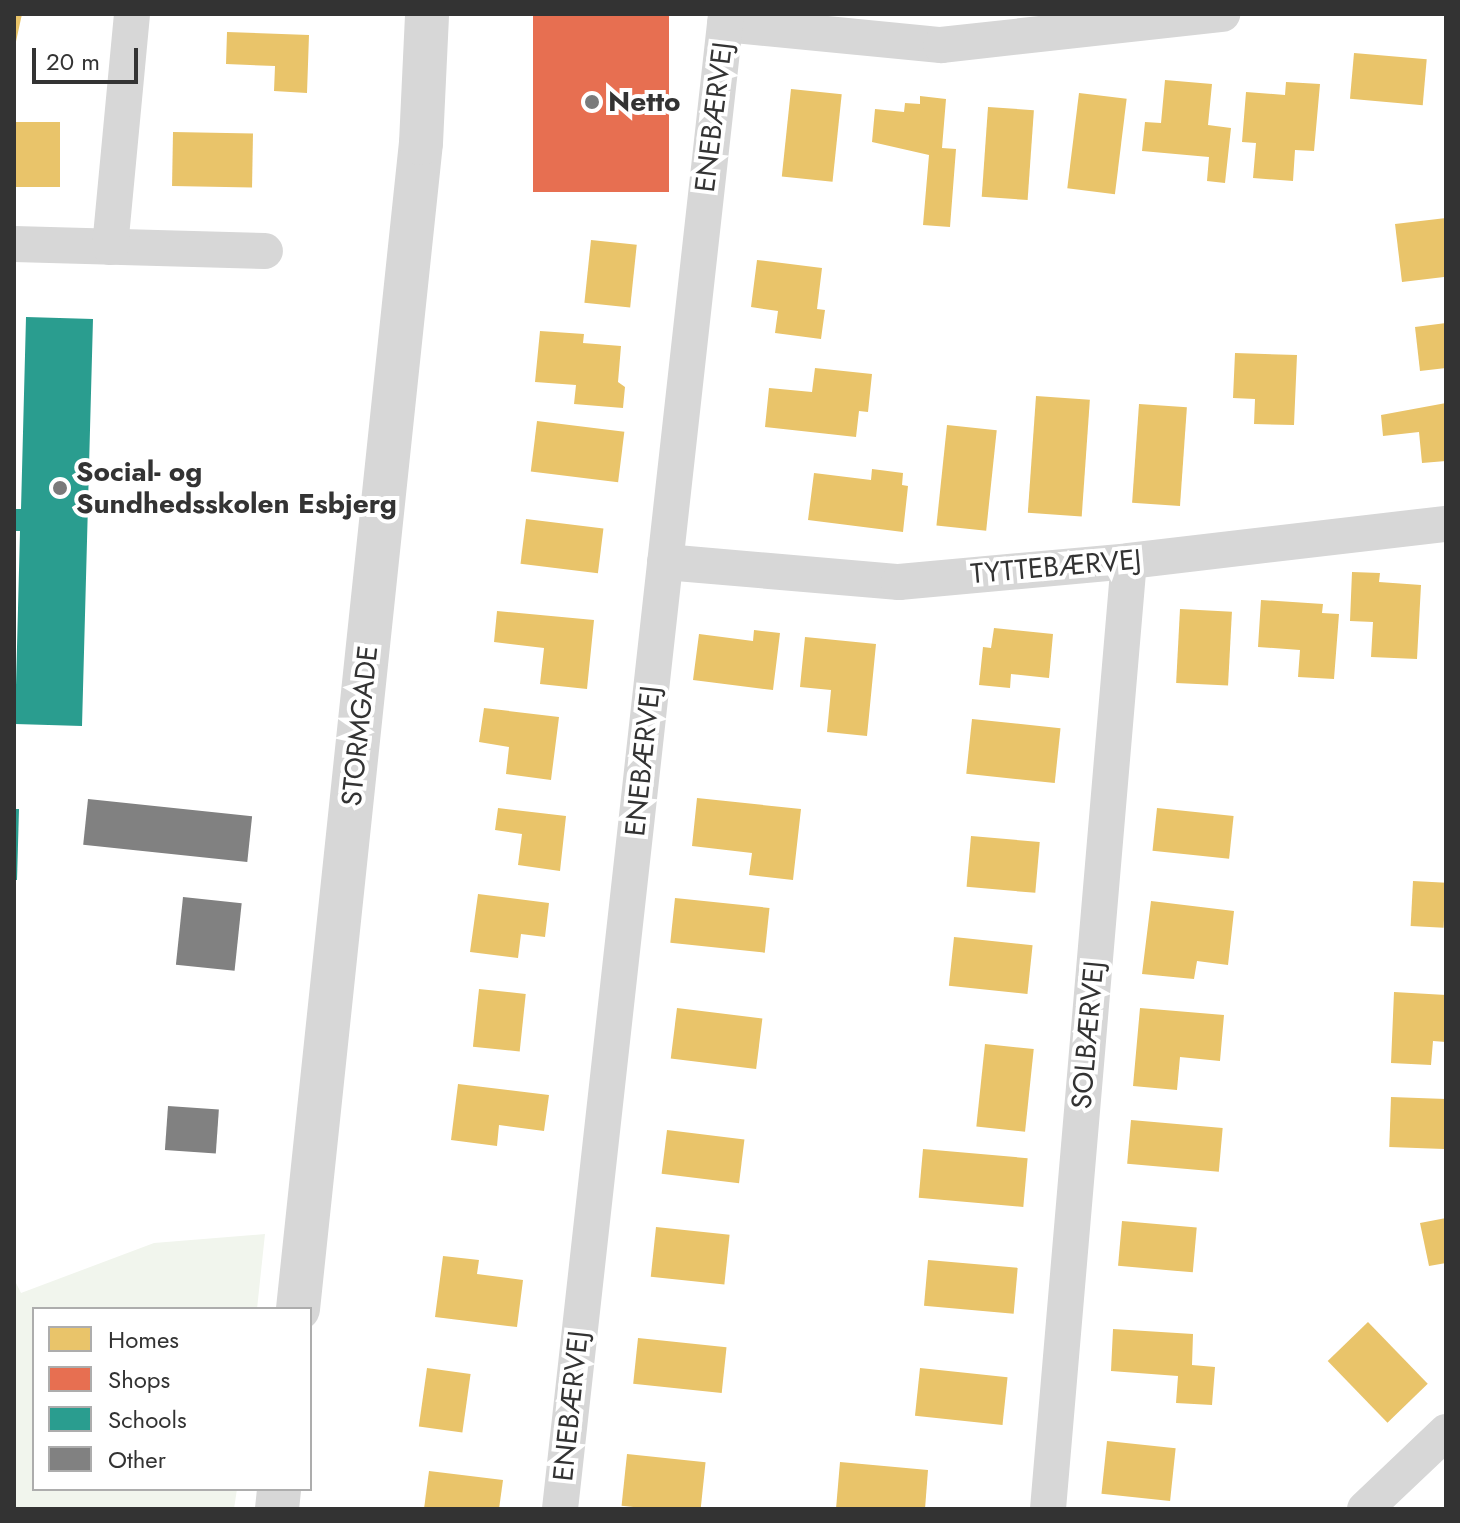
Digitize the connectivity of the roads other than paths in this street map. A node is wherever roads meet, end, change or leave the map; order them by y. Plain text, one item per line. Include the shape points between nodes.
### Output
1 (132, 14) edge
2 (427, 14) edge
3 (445, 14) edge
4 (1222, 14) edge
5 (726, 19) edge
6 (421, 143) junction
7 (14, 244) edge
8 (110, 247) junction
9 (265, 251) dead end
10 (1446, 524) edge
11 (1129, 561) junction
12 (665, 562) junction
13 (298, 1307) edge
14 (1446, 1432) edge
15 (560, 1509) edge
16 (1048, 1509) edge
17 (1365, 1509) edge

1 - 8 street
2 - 6 street, STORMGADE
3 - 6 street, STORMGADE
4 - 5 street via 941,45
5 - 12 street, ENEBÆRVEJ
6 - 13 street, STORMGADE
7 - 8 street
8 - 9 street
10 - 11 street, TYTTEBÆRVEJ
11 - 12 street, TYTTEBÆRVEJ via 899,582
11 - 16 street, SOLBÆRVEJ
12 - 15 street, ENEBÆRVEJ
14 - 17 street

